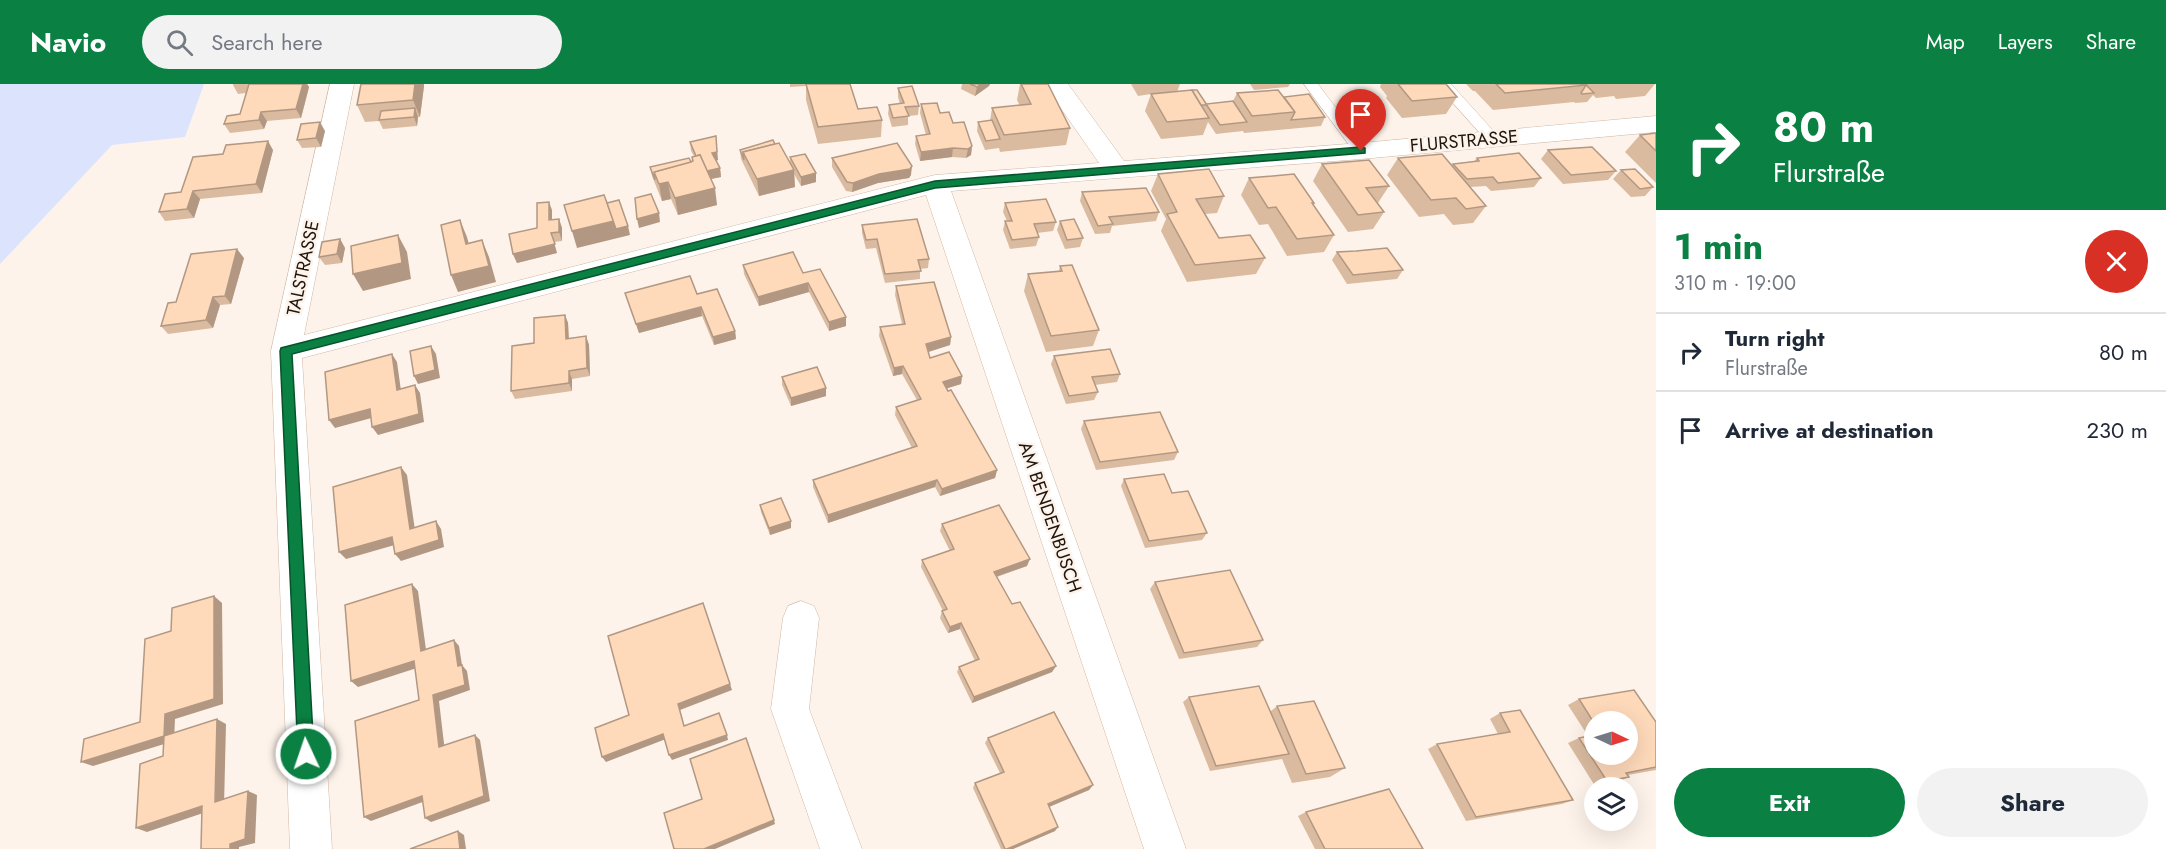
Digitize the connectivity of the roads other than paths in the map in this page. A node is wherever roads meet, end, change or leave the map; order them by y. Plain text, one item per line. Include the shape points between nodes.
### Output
1 (342, 84) edge
2 (1056, 84) edge
3 (1311, 84) edge
4 (1443, 84) edge
5 (1656, 124) edge
6 (1492, 139) junction
7 (1361, 151) junction
8 (1117, 170) junction
9 (935, 184) junction
10 (286, 351) junction
11 (801, 618) dead end
12 (310, 849) edge
13 (840, 849) edge
14 (1165, 849) edge

1 - 10 street, TALSTRASSE
2 - 8 street
3 - 7 lane
4 - 6 lane
5 - 6 street, FLURSTRASSE
6 - 7 street, FLURSTRASSE
7 - 8 street, FLURSTRASSE
8 - 9 street, FLURSTRASSE
9 - 10 street, FLURSTRASSE
9 - 14 street, AM BENDENBUSCH
10 - 12 street, TALSTRASSE
11 - 13 street via 790,709

